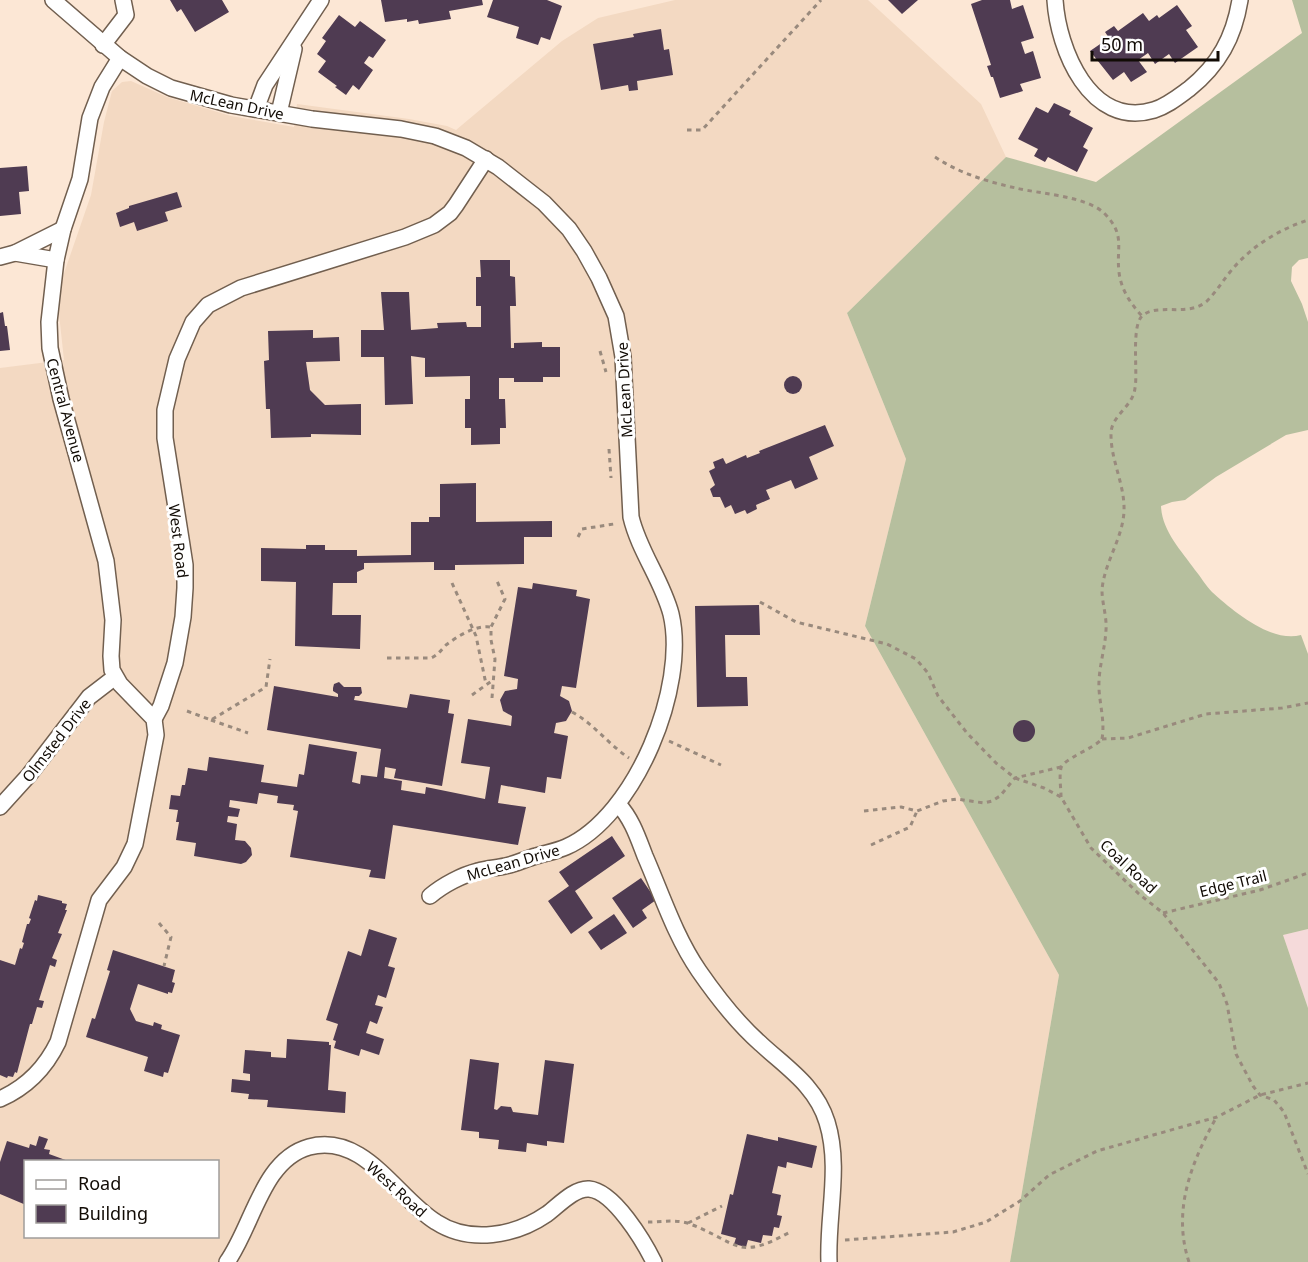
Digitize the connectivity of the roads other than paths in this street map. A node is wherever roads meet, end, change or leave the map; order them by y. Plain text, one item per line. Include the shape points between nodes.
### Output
1 (53, 0) edge
2 (123, 0) edge
3 (321, 0) edge
4 (1054, 0) edge
5 (1240, 0) edge
6 (297, 38) junction
7 (103, 45) junction
8 (120, 58) junction
9 (256, 109) junction
10 (279, 113) junction
11 (486, 159) junction
12 (63, 229) junction
13 (7, 255) edge
14 (56, 260) junction
15 (115, 677) junction
16 (154, 719) junction
17 (618, 804) junction
18 (0, 807) edge
19 (430, 896) dead end
20 (0, 1100) edge
21 (227, 1262) edge
22 (654, 1262) edge
23 (829, 1262) edge

1 - 7 street, McLean Drive
2 - 7 street via 126,15
3 - 6 street
4 - 5 street via 1065,49 1083,83 1105,104 1134,112 1165,105 1208,72 1227,46
6 - 9 street via 265,85
6 - 10 street
7 - 8 street, McLean Drive
8 - 9 street, McLean Drive via 171,88
8 - 12 street, Central Avenue via 102,87 90,118 80,178
9 - 10 street, McLean Drive
10 - 11 street, McLean Drive via 425,133
11 - 16 street, West Road via 456,206 434,225 241,288 208,305 193,322 175,366 165,410 165,438 182,538 185,588 175,663
11 - 17 street, McLean Drive via 544,203 577,240 612,306 622,342 631,517 663,589 675,644 671,688 663,713 636,778
12 - 13 street
12 - 14 street, Central Avenue
13 - 14 street
14 - 15 street, Central Avenue via 50,348 106,561
15 - 16 street
15 - 18 street, Olmsted Drive via 89,697
16 - 20 street, West Road via 155,744 135,844 124,867 99,900 53,1052 31,1080
17 - 19 street, McLean Drive via 568,846 507,866 477,871
17 - 23 street via 630,821 678,936 699,971 729,1011 800,1077 827,1122 833,1158
21 - 22 street, West Road via 273,1173 302,1149 319,1145 357,1155 421,1212 457,1232 486,1235 518,1229 577,1193 590,1190 604,1195 628,1221

